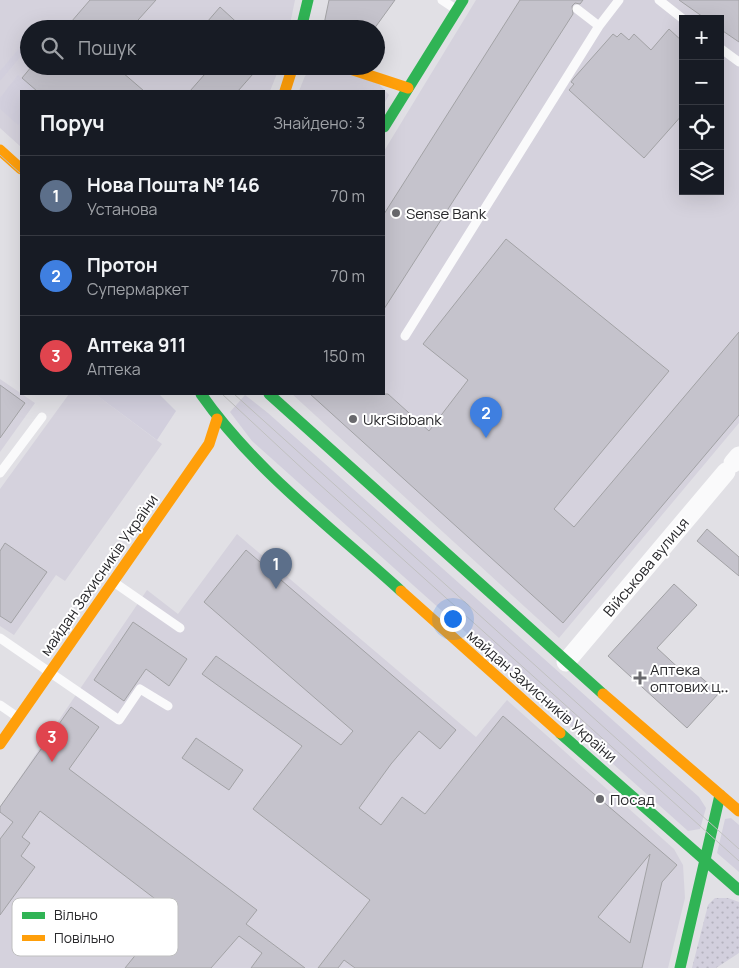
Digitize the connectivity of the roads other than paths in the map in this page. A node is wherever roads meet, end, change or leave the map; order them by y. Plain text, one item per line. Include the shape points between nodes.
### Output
1 (308, 0) edge
2 (442, 0) edge
3 (463, 0) edge
4 (619, 0) edge
5 (659, 0) edge
6 (577, 9) dead end
7 (456, 10) junction
8 (679, 16) edge
9 (304, 20) edge
10 (599, 26) junction
11 (724, 51) edge
12 (739, 62) edge
13 (289, 75) edge
14 (368, 75) edge
15 (408, 88) junction
16 (285, 90) edge
17 (385, 125) edge
18 (0, 150) edge
19 (20, 168) edge
20 (405, 336) dead end
21 (203, 395) edge
22 (271, 395) edge
23 (223, 404) dead end
24 (42, 417) dead end
25 (217, 420) junction
26 (733, 464) edge
27 (0, 473) edge
28 (113, 581) junction
29 (180, 628) dead end
30 (0, 638) edge
31 (566, 662) junction
32 (50, 673) junction
33 (0, 705) edge
34 (168, 706) dead end
35 (18, 718) junction
36 (0, 744) edge
37 (720, 795) junction
38 (739, 811) edge
39 (706, 860) junction
40 (739, 890) edge
41 (680, 968) edge

1 - 9 main road
2 - 7 lane
3 - 7 main road
4 - 10 lane
5 - 8 lane
6 - 10 lane
7 - 15 main road
10 - 20 lane
11 - 12 lane
13 - 16 main road
14 - 15 main road
15 - 17 main road
18 - 19 main road
21 - 25 main road, майдан Захисників України
22 - 31 main road
23 - 25 main road
24 - 27 lane
25 - 28 main road, майдан Захисників України via 208,444
25 - 39 main road, майдан Захисників України via 396,588
26 - 31 street, Військова вулиця
28 - 29 lane
28 - 32 main road, майдан Захисників України
30 - 32 lane
31 - 37 main road
32 - 34 lane via 119,720 140,689
32 - 35 main road, майдан Захисників України
33 - 35 lane
35 - 36 main road, майдан Захисників України
37 - 38 main road
37 - 39 main road
39 - 40 main road, майдан Захисників України
39 - 41 main road

